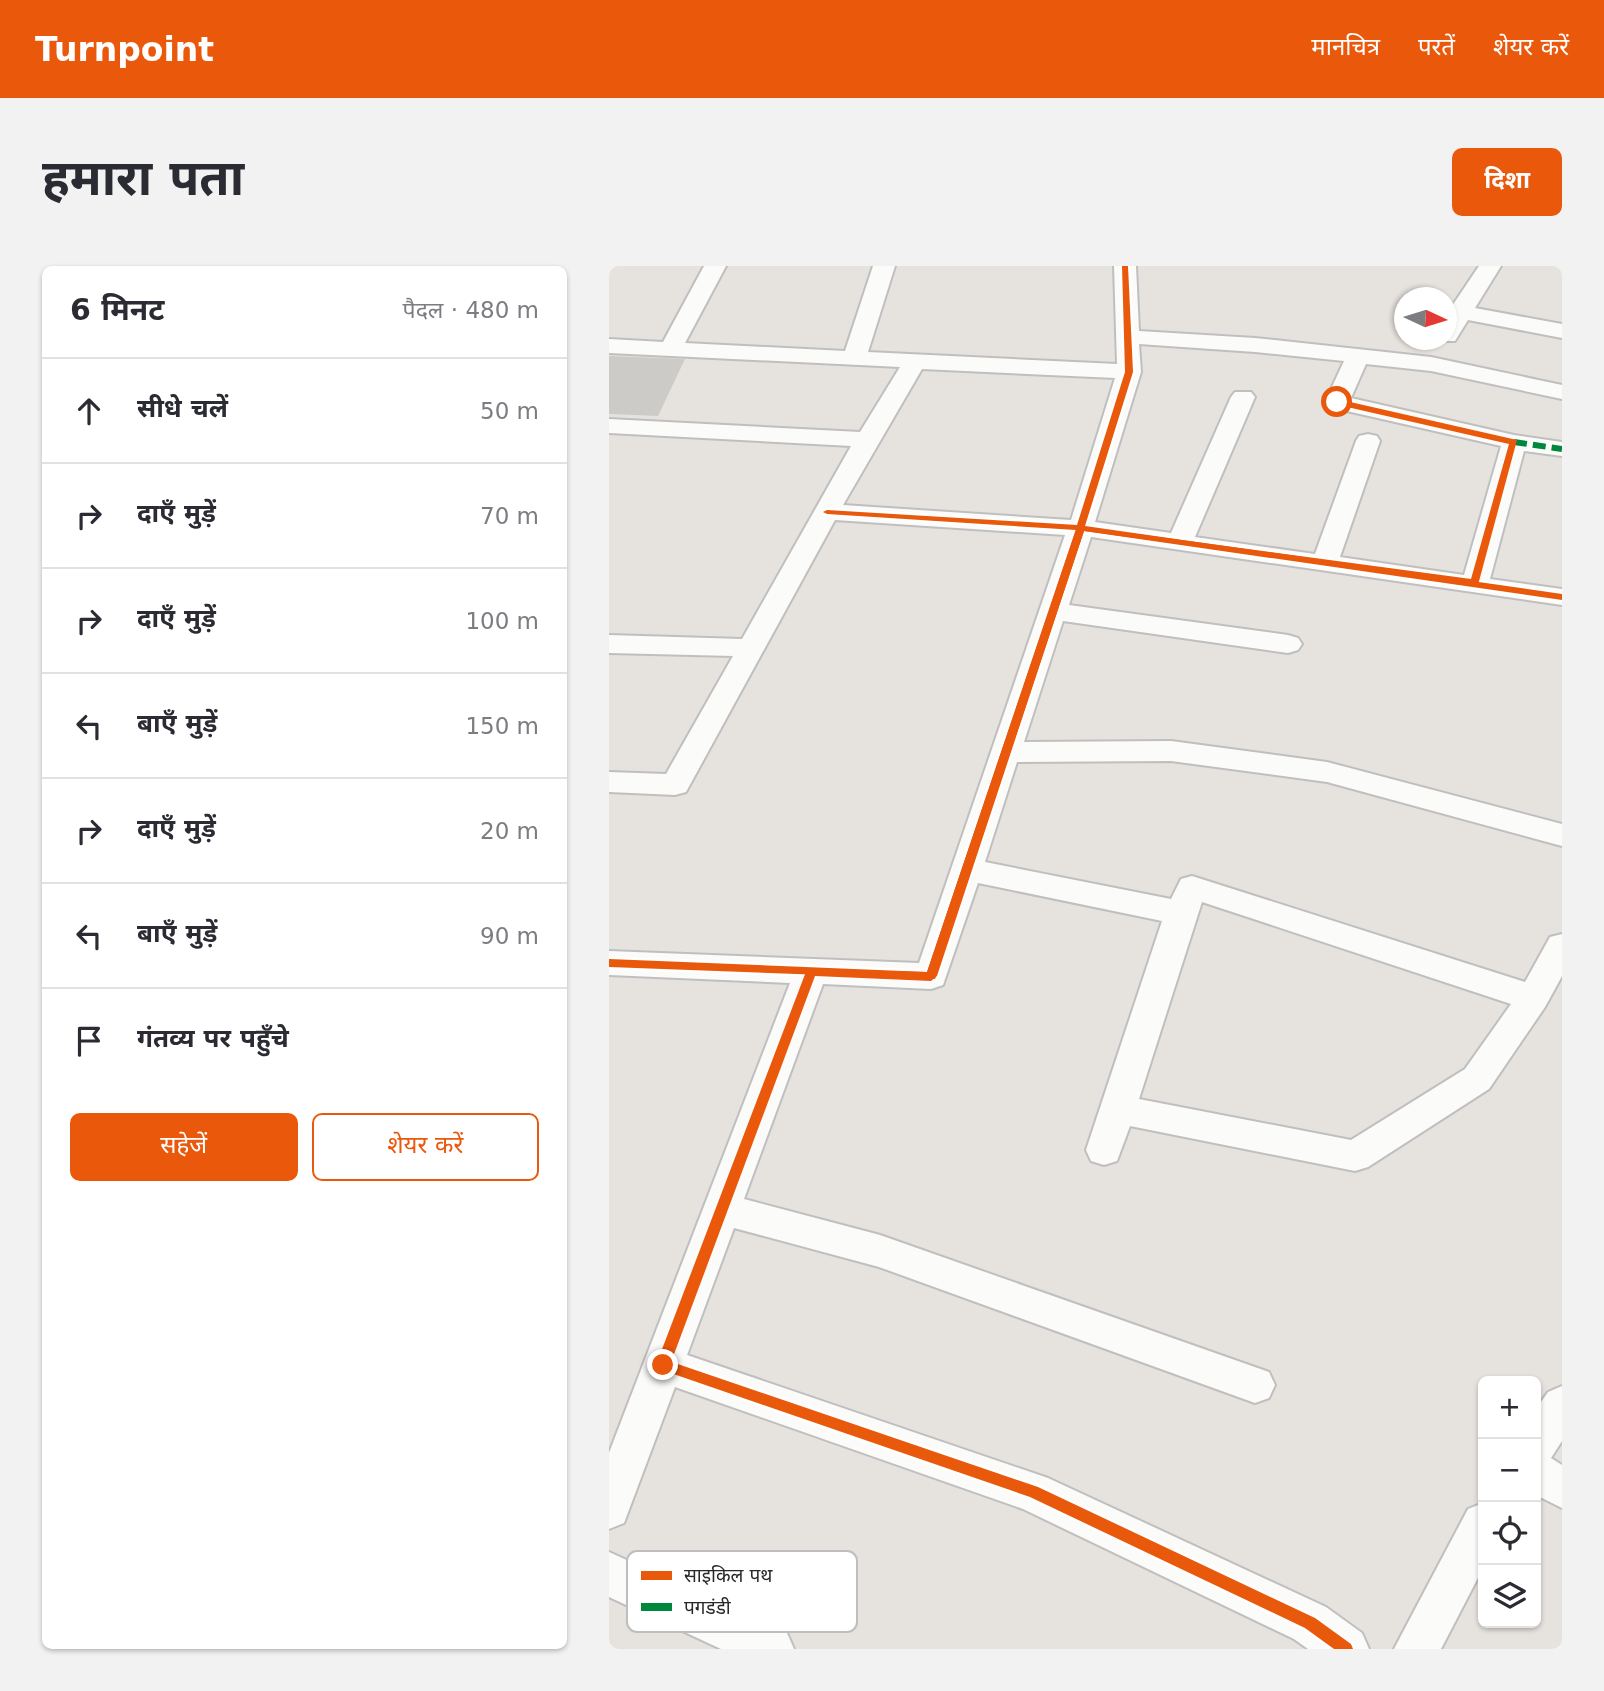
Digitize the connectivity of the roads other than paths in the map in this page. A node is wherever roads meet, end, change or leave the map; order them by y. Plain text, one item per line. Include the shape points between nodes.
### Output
1 (715, 266) edge
2 (884, 266) edge
3 (1125, 266) edge
4 (1490, 266) edge
5 (1459, 312) junction
6 (1457, 316) edge
7 (1562, 331) edge
8 (1128, 337) junction
9 (609, 346) edge
10 (670, 349) junction
11 (1439, 350) edge
12 (1358, 356) junction
13 (854, 359) junction
14 (915, 362) junction
15 (1431, 365) junction
16 (1129, 372) junction
17 (1562, 392) edge
18 (1243, 397) dead end
19 (609, 426) edge
20 (867, 440) junction
21 (1368, 441) dead end
22 (1514, 442) junction
23 (1562, 449) edge
24 (827, 512) junction
25 (1080, 528) junction
26 (1180, 541) junction
27 (1325, 562) junction
28 (1475, 583) junction
29 (1562, 597) edge
30 (1053, 611) junction
31 (609, 644) edge
32 (1288, 644) dead end
33 (751, 648) junction
34 (1006, 752) junction
35 (609, 782) edge
36 (1562, 835) edge
37 (967, 870) junction
38 (1181, 913) junction
39 (1562, 946) edge
40 (609, 963) edge
41 (811, 972) junction
42 (1533, 998) junction
43 (1118, 1109) junction
44 (1104, 1150) dead end
45 (722, 1209) junction
46 (663, 1365) junction
47 (1255, 1385) dead end
48 (1562, 1405) edge
49 (1540, 1439) edge
50 (1541, 1475) edge
51 (1562, 1488) edge
52 (609, 1509) edge
53 (1478, 1533) edge
54 (609, 1574) edge
55 (627, 1582) edge
56 (734, 1632) edge
57 (771, 1649) edge
58 (1346, 1649) edge
59 (1417, 1649) edge

1 - 10 street
2 - 13 street
3 - 8 street
4 - 5 street
5 - 6 street
5 - 7 street
8 - 12 street
8 - 16 street
9 - 10 street
10 - 13 street
11 - 15 street
12 - 15 street
12 - 22 street via 1337,402
13 - 14 street
14 - 16 street
14 - 20 street
15 - 17 street
16 - 25 street
18 - 26 street
19 - 20 street
20 - 24 street
21 - 27 street
22 - 23 street
22 - 28 street
24 - 25 street
24 - 33 street
25 - 26 street
25 - 30 street
26 - 27 street
27 - 28 street
28 - 29 street
30 - 32 street
30 - 34 street
31 - 33 street
33 - 35 street via 675,785
34 - 36 street via 1171,751 1327,772
34 - 37 street
37 - 38 street
37 - 41 street via 931,976
38 - 42 street via 1192,887
38 - 43 street
39 - 42 street
40 - 41 street
41 - 45 street
42 - 43 street via 1478,1079 1355,1156
43 - 44 street
45 - 46 street
45 - 47 street via 880,1251
46 - 52 street
46 - 58 street via 1033,1492 1310,1623
48 - 49 street
50 - 51 street
53 - 59 street
54 - 55 street
56 - 57 street

